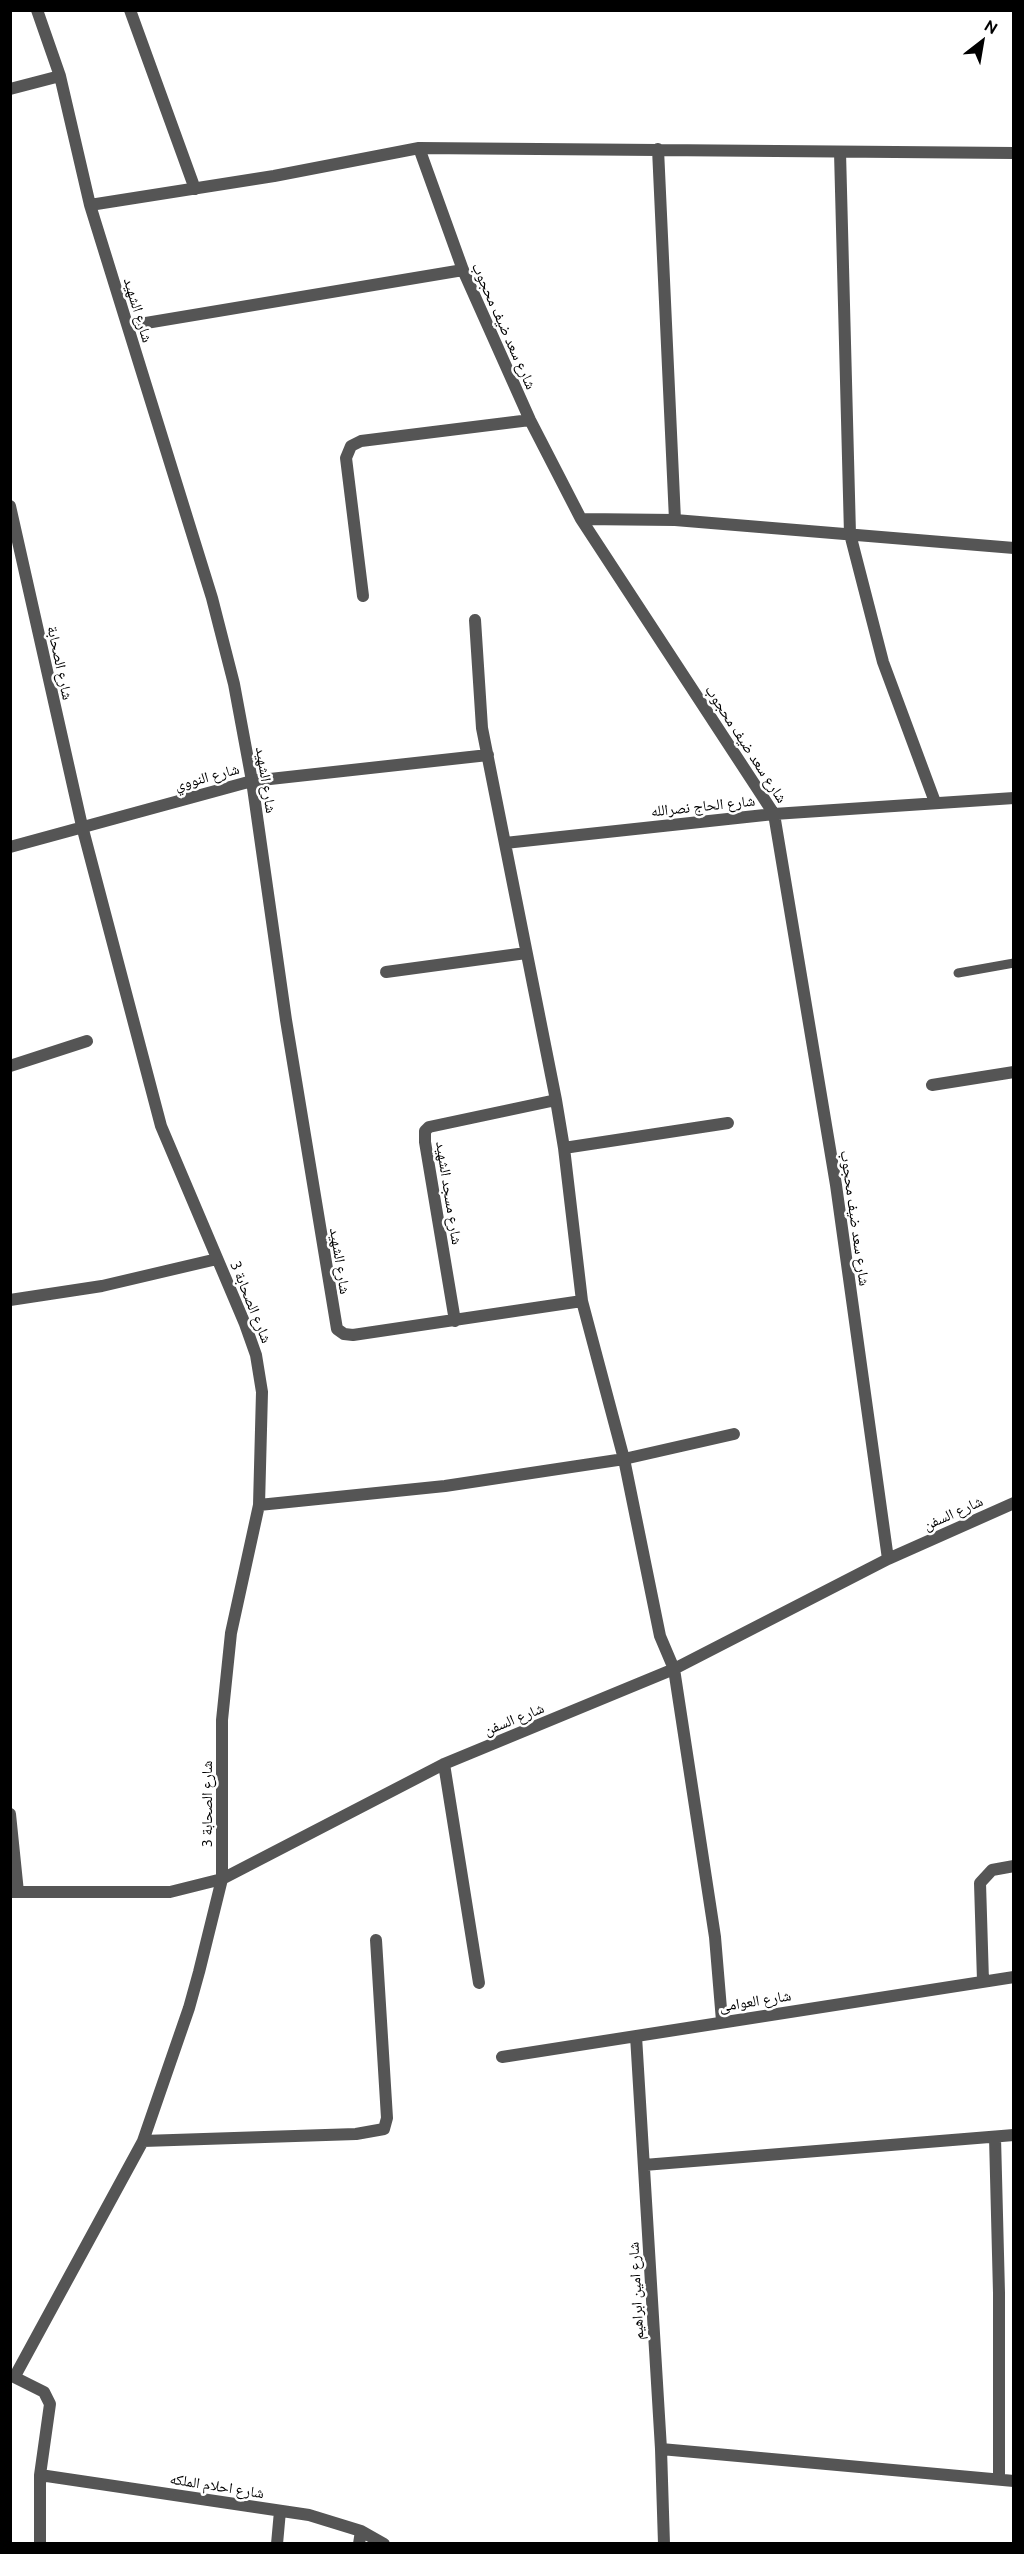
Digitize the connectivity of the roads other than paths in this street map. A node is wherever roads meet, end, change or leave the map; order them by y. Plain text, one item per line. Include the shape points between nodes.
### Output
1 (37, 10) edge
2 (130, 10) edge
3 (60, 76) junction
4 (10, 89) edge
5 (419, 148) junction
6 (658, 149) junction
7 (840, 152) junction
8 (1014, 153) edge
9 (195, 189) junction
10 (90, 205) junction
11 (463, 270) junction
12 (128, 326) junction
13 (530, 420) junction
14 (10, 506) edge
15 (581, 519) junction
16 (675, 520) junction
17 (850, 534) junction
18 (1014, 548) edge
19 (363, 596) dead end
20 (475, 620) dead end
21 (488, 755) junction
22 (252, 781) junction
23 (1014, 798) edge
24 (935, 802) junction
25 (774, 814) junction
26 (82, 826) junction
27 (505, 843) junction
28 (10, 847) edge
29 (526, 953) junction
30 (1014, 963) edge
31 (386, 972) dead end
32 (958, 973) dead end
33 (87, 1041) dead end
34 (10, 1066) edge
35 (1014, 1072) edge
36 (932, 1085) dead end
37 (556, 1100) junction
38 (728, 1123) dead end
39 (564, 1148) junction
40 (217, 1259) junction
41 (10, 1300) edge
42 (582, 1301) junction
43 (456, 1321) junction
44 (734, 1434) dead end
45 (624, 1459) junction
46 (1014, 1503) edge
47 (259, 1505) junction
48 (888, 1559) junction
49 (674, 1669) junction
50 (444, 1764) junction
51 (10, 1814) edge
52 (1014, 1866) edge
53 (222, 1879) junction
54 (14, 1892) edge
55 (376, 1940) dead end
56 (1014, 1977) edge
57 (983, 1981) junction
58 (479, 1983) dead end
59 (722, 2021) junction
60 (636, 2036) junction
61 (502, 2057) dead end
62 (1014, 2135) edge
63 (995, 2137) junction
64 (144, 2141) junction
65 (644, 2165) junction
66 (13, 2375) edge
67 (661, 2449) junction
68 (40, 2475) junction
69 (999, 2479) junction
70 (1014, 2481) edge
71 (280, 2511) junction
72 (360, 2537) edge
73 (40, 2544) edge
74 (278, 2544) edge
75 (384, 2544) edge
76 (664, 2544) edge

1 - 3 street, شارع الشهيد
2 - 9 street
3 - 4 street
3 - 10 street, شارع الشهيد
5 - 6 street
5 - 9 street
5 - 11 street, شارع سعد ضيف محجوب
6 - 7 street
6 - 16 street
7 - 8 street
7 - 17 street
9 - 10 street
10 - 12 street, شارع الشهيد
11 - 12 street
11 - 13 street, شارع سعد ضيف محجوب
12 - 22 street, شارع الشهيد via 212,598 234,684
13 - 15 street, شارع سعد ضيف محجوب
13 - 19 street via 361,441 351,446 346,458
14 - 26 street, شارع الصحابة
15 - 16 street
15 - 25 street, شارع سعد ضيف محجوب
16 - 17 street
17 - 18 street
17 - 24 street via 883,662
20 - 21 street via 482,728
21 - 22 street, شارع النووي
21 - 27 street
22 - 26 street, شارع النووي
22 - 43 street, شارع الشهيد via 286,1020 337,1329 353,1335
23 - 24 street, شارع الحاج نصرالله
24 - 25 street, شارع الحاج نصرالله
25 - 27 street, شارع الحاج نصرالله
25 - 48 street, شارع سعد ضيف محجوب via 836,1185
26 - 28 street, شارع النووي
26 - 40 street, شارع الصحابة 3 via 161,1126
27 - 29 street
29 - 31 street
29 - 37 street
30 - 32 lane
33 - 34 street
35 - 36 street
37 - 39 street
37 - 43 street, شارع مسجد الشهيد via 425,1131
38 - 39 street
39 - 42 street
40 - 41 street via 93,1288
40 - 47 street, شارع الصحابة 3 via 256,1355 262,1392
42 - 43 street, شارع الشهيد
42 - 45 street
44 - 45 street
45 - 47 street via 445,1486
45 - 49 street via 660,1636
46 - 48 street, شارع السفن
47 - 53 street, شارع الصحابة 3 via 231,1634 226,1679 222,1720
48 - 49 street, شارع السفن
49 - 50 street, شارع السفن
49 - 59 street via 708,1881
50 - 53 street, شارع السفن
50 - 58 street
51 - 54 street
52 - 57 street via 992,1870 980,1883
53 - 54 street, شارع السفن via 170,1892
53 - 64 street, شارع الصحابة 3 via 189,2008
55 - 64 street via 387,2118 384,2129 356,2134
56 - 57 street, شارع العوامى
57 - 59 street, شارع العوامى
59 - 60 street, شارع العوامى
60 - 61 street, شارع العوامى
60 - 65 street, شارع امين ابراهيم
62 - 63 street
63 - 65 street
63 - 69 street
64 - 66 street, شارع الصحابة 3
65 - 67 street, شارع امين ابراهيم
66 - 68 street via 44,2392 50,2404
67 - 69 street
67 - 76 street, شارع امين ابراهيم
68 - 71 street, شارع احلام الملكه
68 - 73 street
69 - 70 street
71 - 72 street, شارع احلام الملكه via 309,2515
71 - 74 street
72 - 75 street, شارع احلام الملكه

